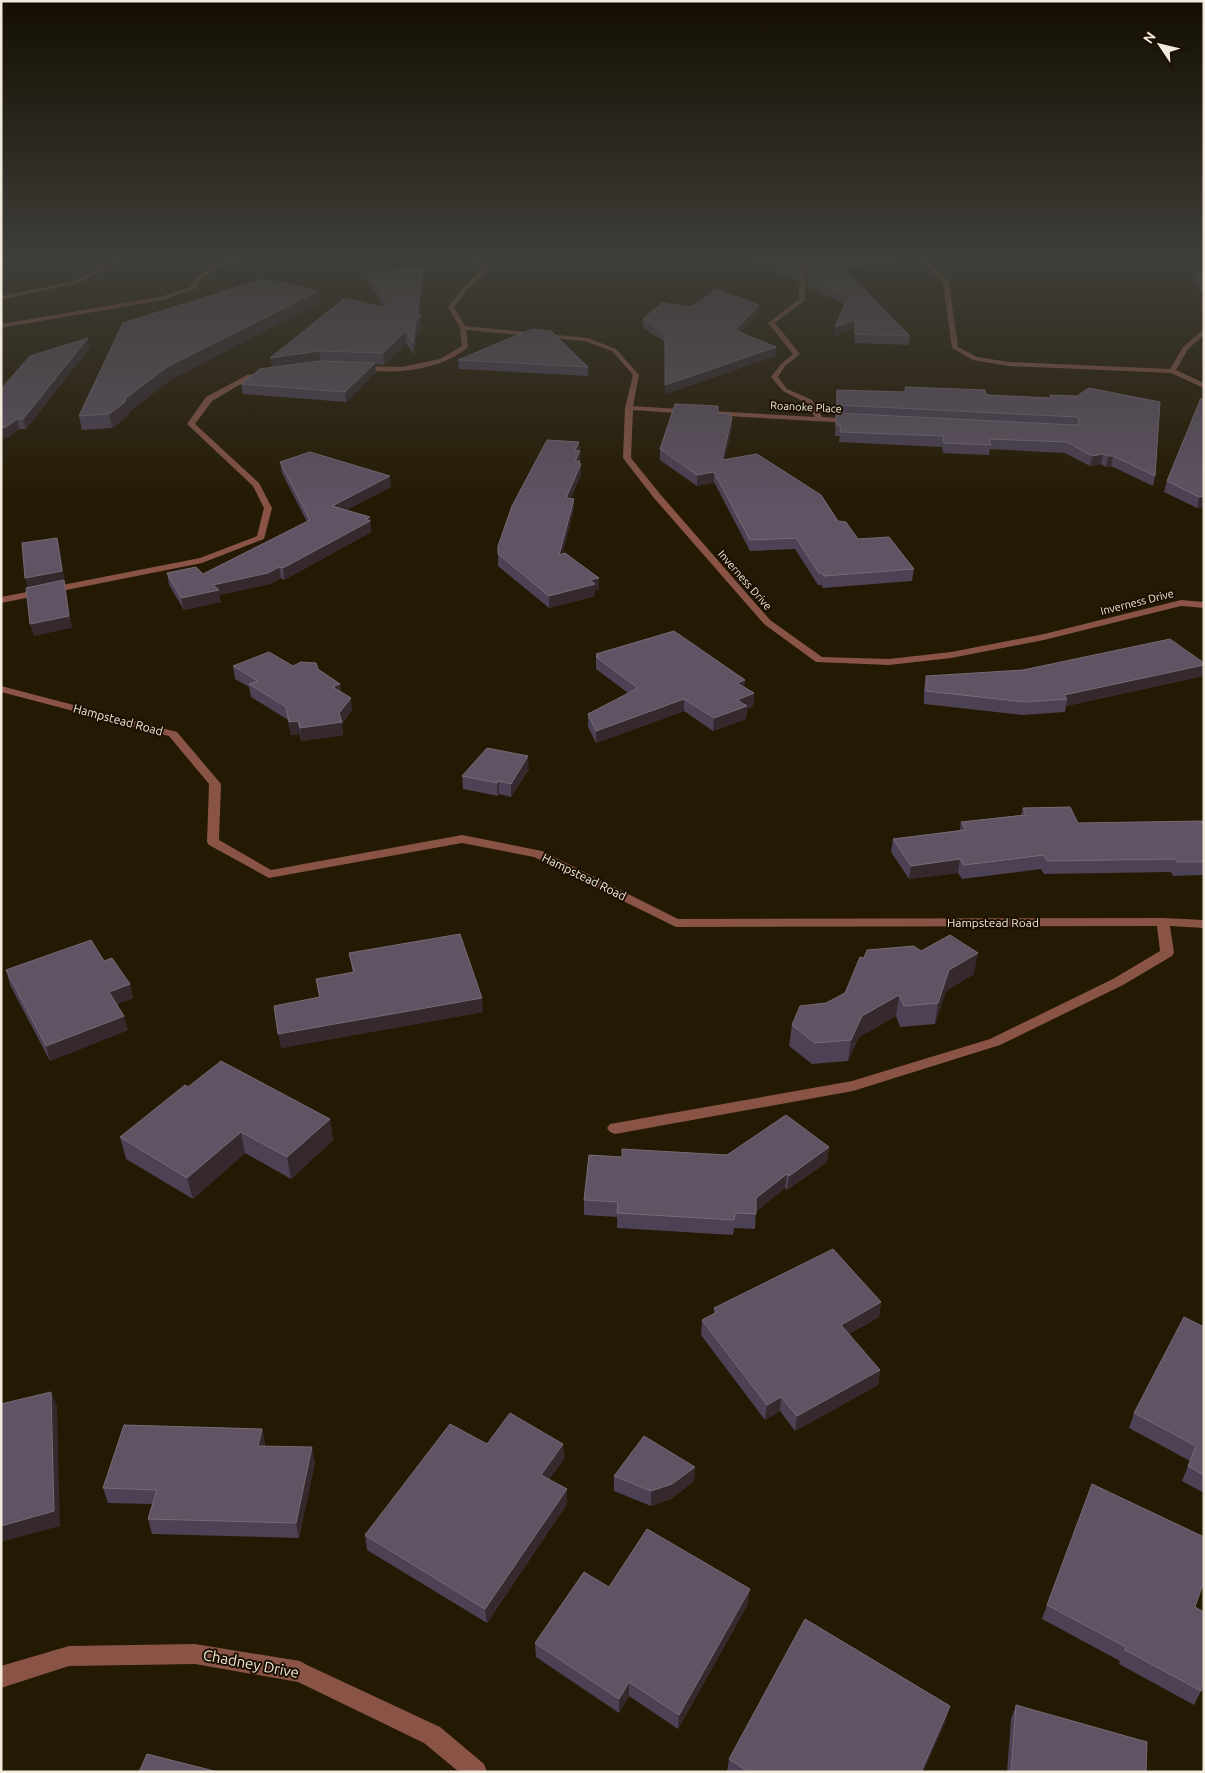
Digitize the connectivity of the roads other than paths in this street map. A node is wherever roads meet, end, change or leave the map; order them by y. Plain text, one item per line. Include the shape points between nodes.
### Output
1 (464, 342) edge
2 (593, 342) edge
3 (787, 342) edge
4 (954, 342) edge
5 (1192, 342) edge
6 (348, 367) edge
7 (1172, 370) junction
8 (276, 373) edge
9 (1204, 386) edge
10 (629, 408) junction
11 (696, 412) edge
12 (705, 413) edge
13 (820, 419) junction
14 (859, 421) edge
15 (1, 600) edge
16 (1204, 605) edge
17 (1, 689) edge
18 (1163, 922) junction
19 (1204, 924) edge
20 (615, 1128) dead end
21 (1, 1676) edge
22 (476, 1772) edge

1 - 6 street via 465,347 442,361 401,369
2 - 10 street, Inverness Drive via 614,350 636,375
3 - 13 street via 797,354 774,377 785,390 809,402
4 - 7 street via 955,348 975,359 1009,364
5 - 7 street
7 - 9 street
8 - 15 street via 249,376 209,399 191,424 256,485 268,508 261,537 202,560
10 - 11 street
10 - 16 street, Inverness Drive via 627,458 767,622 820,660 889,662 952,655 1044,637 1180,603
12 - 13 street, Roanoke Place
13 - 14 street, Roanoke Place
17 - 18 street, Hampstead Road via 174,734 215,784 212,842 269,874 462,839 538,854 676,923
18 - 19 street, Hampstead Road
18 - 20 street via 1167,952 1118,982 995,1042 854,1086
21 - 22 street, Chadney Drive via 69,1656 195,1654 300,1672 432,1735

